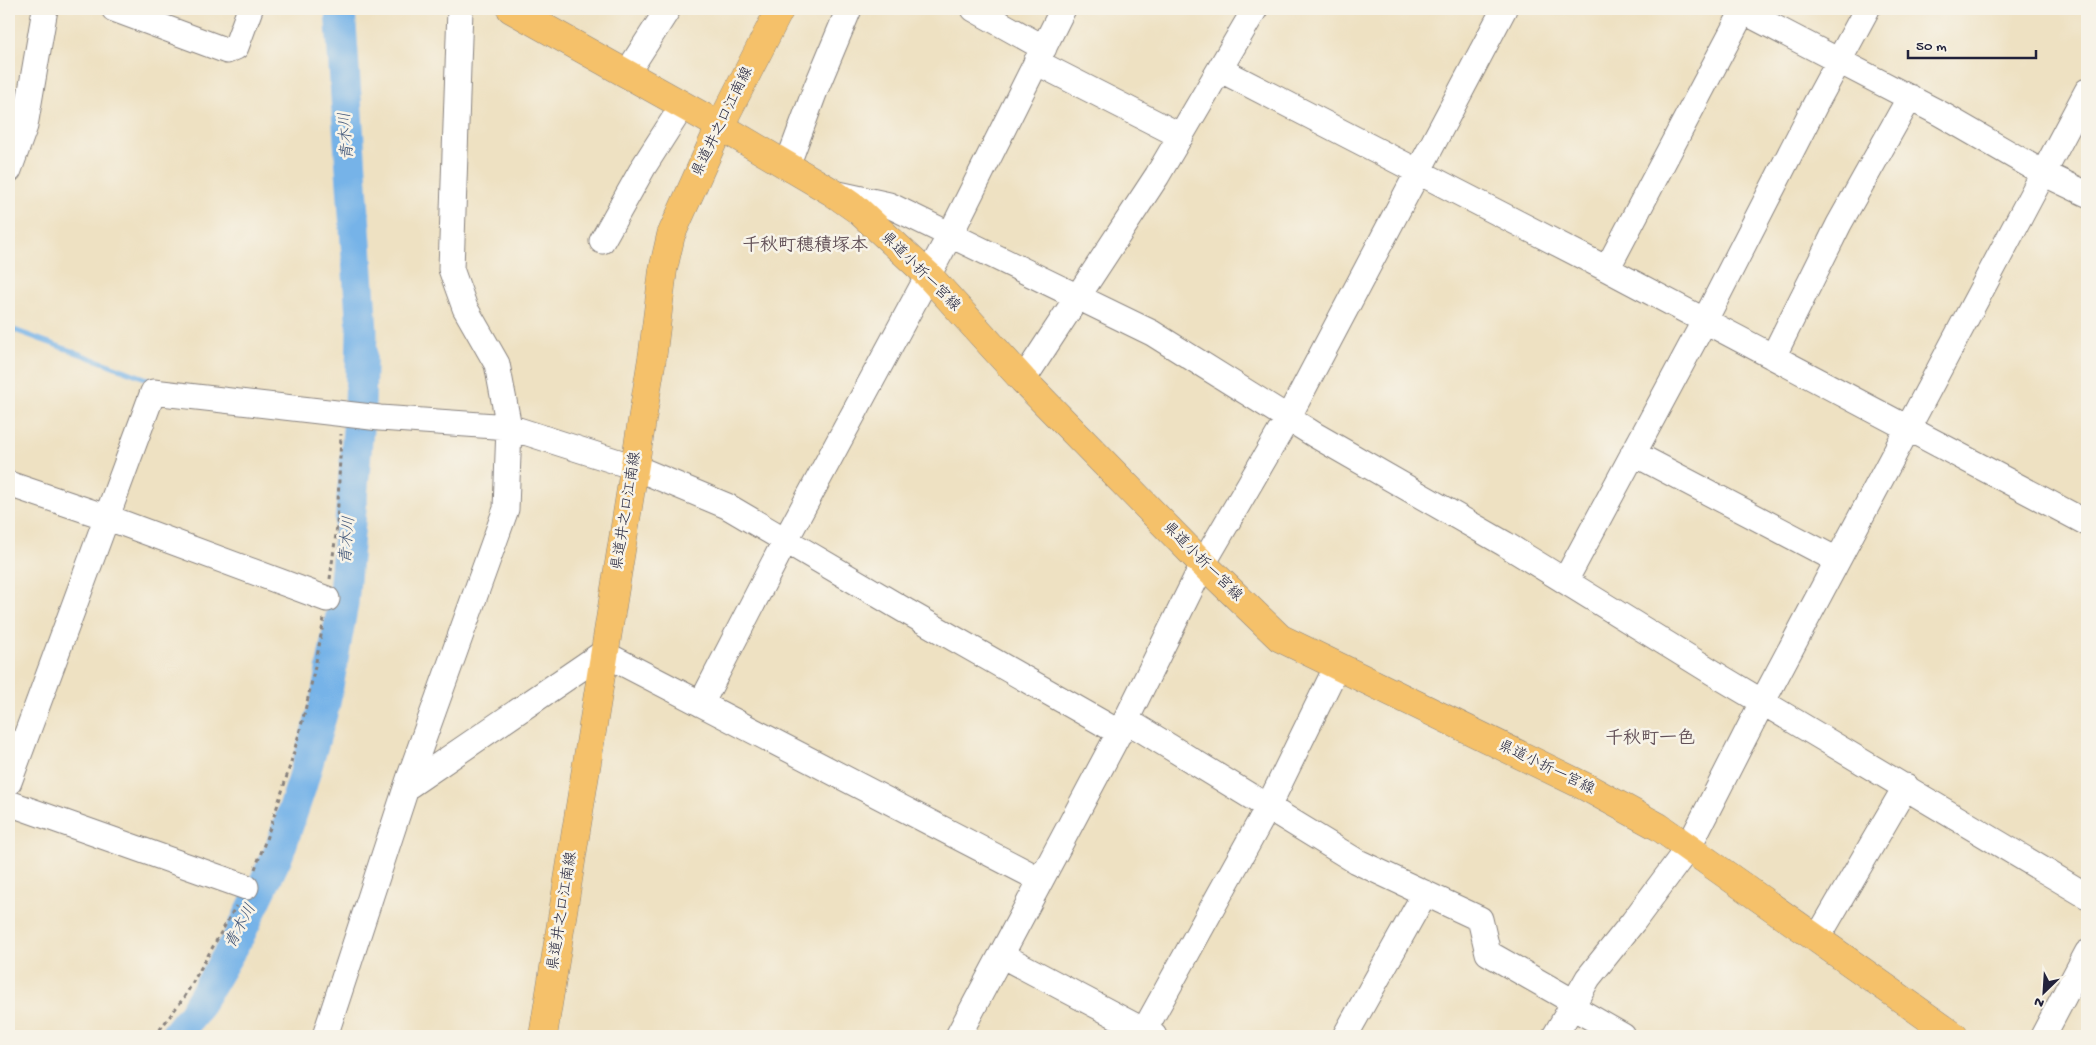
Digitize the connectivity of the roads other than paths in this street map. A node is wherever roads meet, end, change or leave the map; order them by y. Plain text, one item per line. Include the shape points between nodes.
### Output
1 (45, 9) edge
2 (114, 9) edge
3 (250, 9) edge
4 (460, 9) edge
5 (511, 9) edge
6 (668, 9) edge
7 (780, 9) edge
8 (849, 9) edge
9 (974, 9) edge
10 (1063, 9) edge
11 (1255, 9) edge
12 (1504, 9) edge
13 (1867, 9) edge
14 (1741, 10) edge
15 (1040, 55) junction
16 (1839, 61) junction
17 (1221, 70) junction
18 (627, 73) junction
19 (2087, 90) edge
20 (1910, 97) junction
21 (683, 105) junction
22 (17, 123) edge
23 (720, 126) junction
24 (1181, 136) junction
25 (787, 166) junction
26 (9, 170) edge
27 (1417, 170) junction
28 (2043, 173) junction
29 (832, 192) junction
30 (2087, 194) edge
31 (950, 235) junction
32 (602, 241) dead end
33 (1607, 269) junction
34 (928, 275) junction
35 (1079, 297) junction
36 (1705, 320) junction
37 (1773, 357) junction
38 (1023, 380) junction
39 (1288, 418) junction
40 (509, 427) junction
41 (1907, 428) junction
42 (1633, 453) junction
43 (634, 467) junction
44 (9, 484) edge
45 (106, 518) junction
46 (2087, 523) edge
47 (785, 541) junction
48 (1837, 560) junction
49 (1203, 564) junction
50 (1565, 581) junction
51 (327, 599) road end
52 (603, 654) junction
53 (1337, 666) junction
54 (1762, 701) junction
55 (701, 704) junction
56 (1123, 726) junction
57 (9, 782) edge
58 (1906, 786) junction
59 (407, 787) junction
60 (9, 803) edge
61 (1268, 806) junction
62 (1688, 848) junction
63 (1041, 880) junction
64 (246, 887) road end
65 (1425, 893) junction
66 (2087, 896) edge
67 (1817, 939) junction
68 (2087, 953) edge
69 (1001, 955) junction
70 (1572, 1004) junction
71 (1149, 1034) edge
72 (325, 1036) edge
73 (542, 1036) edge
74 (958, 1036) edge
75 (1346, 1036) edge
76 (1555, 1036) edge
77 (1623, 1036) edge
78 (1954, 1036) edge
79 (2043, 1036) edge

1 - 22 street
2 - 3 street via 227,52 236,47
4 - 40 street via 451,270 465,308 497,364
5 - 18 main road, 県道小折一宮線
6 - 18 street
7 - 23 main road, 県道井之口江南線
8 - 25 street
9 - 15 street
10 - 15 street
11 - 17 street
12 - 27 street
13 - 16 street
14 - 16 street
14 - 33 street
15 - 24 street
15 - 31 street
16 - 20 street
16 - 36 street
17 - 24 street
17 - 27 street
18 - 21 main road, 県道小折一宮線
19 - 28 street
20 - 28 street
20 - 37 street via 1839,224
21 - 23 main road, 県道小折一宮線
21 - 32 street
22 - 26 street
23 - 25 main road, 県道小折一宮線
23 - 43 main road, 県道井之口江南線 via 671,235
24 - 35 street
25 - 29 main road, 県道小折一宮線
27 - 33 street
27 - 39 street
28 - 30 street
28 - 41 street
29 - 31 street via 889,205
29 - 34 main road, 県道小折一宮線 via 859,211
31 - 34 street
31 - 35 street
33 - 36 street
34 - 38 main road, 県道小折一宮線
34 - 47 street
35 - 38 street
35 - 39 street via 1152,333
36 - 37 street
36 - 42 street
37 - 41 street
38 - 49 main road, 県道小折一宮線
39 - 49 street
39 - 50 street
40 - 43 street
40 - 45 street via 377,417 153,392
40 - 59 street via 506,509
41 - 46 street
41 - 48 street
42 - 48 street
42 - 50 street
43 - 47 street via 727,506
43 - 52 main road, 県道井之口江南線
44 - 45 street
45 - 51 street
45 - 57 street
47 - 55 street
47 - 56 street
48 - 54 street
49 - 53 main road, 県道小折一宮線 via 1280,638
49 - 56 street
50 - 54 street
52 - 55 street
52 - 59 street
52 - 73 main road, 県道井之口江南線
53 - 61 street
53 - 62 main road, 県道小折一宮線 via 1586,787 1659,827
54 - 58 street
54 - 62 street
55 - 63 street
56 - 61 street
56 - 63 street
58 - 66 street
58 - 67 street
59 - 72 street
60 - 64 street
61 - 65 street via 1356,861
61 - 71 street
62 - 67 main road, 県道小折一宮線
62 - 70 street via 1588,978
63 - 69 street
65 - 70 street via 1480,919 1488,953
65 - 75 street
67 - 78 main road, 県道小折一宮線
68 - 79 street
69 - 71 street
69 - 74 street
70 - 76 street
70 - 77 street

